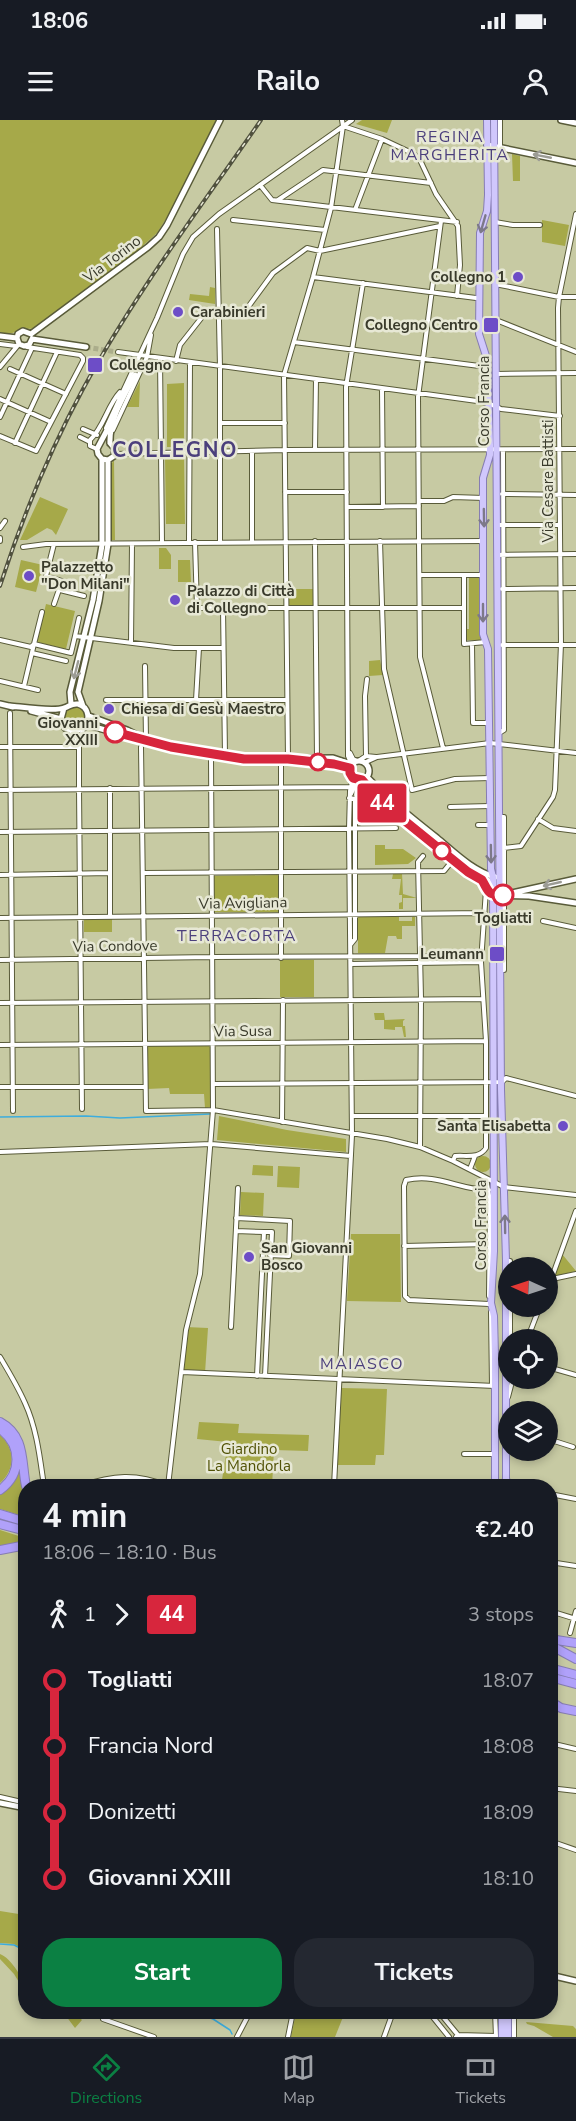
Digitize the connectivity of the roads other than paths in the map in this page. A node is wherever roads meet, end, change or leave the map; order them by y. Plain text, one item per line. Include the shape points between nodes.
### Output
1 (220, 120) edge
2 (342, 120) edge
3 (352, 120) edge
4 (487, 120) edge
5 (494, 120) edge
6 (500, 120) edge
7 (561, 120) edge
8 (576, 123) edge
9 (343, 126) junction
10 (382, 139) junction
11 (494, 147) junction
12 (576, 163) edge
13 (336, 172) junction
14 (368, 176) junction
15 (431, 183) junction
16 (260, 184) junction
17 (277, 201) junction
18 (331, 208) junction
19 (355, 210) junction
20 (576, 214) edge
21 (233, 220) dead end
22 (457, 222) junction
23 (495, 222) junction
24 (440, 223) junction
25 (575, 223) edge
26 (540, 225) dead end
27 (217, 229) dead end
28 (325, 230) junction
29 (320, 251) junction
30 (314, 277) junction
31 (363, 283) junction
32 (495, 284) junction
33 (432, 292) junction
34 (457, 296) junction
35 (559, 297) junction
36 (576, 297) edge
37 (476, 298) dead end
38 (219, 312) junction
39 (496, 320) junction
40 (42, 326) junction
41 (153, 328) junction
42 (0, 336) edge
43 (32, 337) junction
44 (45, 341) junction
45 (294, 342) junction
46 (0, 344) edge
47 (19, 344) junction
48 (559, 344) junction
49 (86, 347) tunnel mouth
50 (32, 348) junction
51 (352, 350) junction
52 (57, 352) junction
53 (118, 352) dead end
54 (576, 352) edge
55 (140, 356) junction
56 (147, 357) junction
57 (160, 359) junction
58 (423, 359) junction
59 (176, 361) junction
60 (190, 363) junction
61 (0, 367) edge
62 (220, 367) junction
63 (487, 367) junction
64 (10, 369) dead end
65 (20, 373) junction
66 (136, 373) junction
67 (559, 373) junction
68 (576, 373) edge
69 (496, 374) junction
70 (284, 375) junction
71 (316, 380) junction
72 (42, 383) junction
73 (346, 383) junction
74 (124, 388) junction
75 (382, 388) junction
76 (418, 393) junction
77 (66, 394) junction
78 (0, 399) edge
79 (7, 402) junction
80 (488, 403) junction
81 (496, 406) junction
82 (29, 412) junction
83 (560, 416) junction
84 (0, 417) edge
85 (51, 422) junction
86 (220, 423) junction
87 (285, 423) junction
88 (84, 429) dead end
89 (97, 435) junction
90 (0, 436) edge
91 (80, 437) dead end
92 (108, 439) junction
93 (90, 442) junction
94 (15, 443) junction
95 (97, 449) junction
96 (560, 449) junction
97 (576, 449) edge
98 (285, 450) junction
99 (315, 450) junction
100 (346, 450) junction
101 (383, 450) junction
102 (420, 450) junction
103 (497, 450) junction
104 (252, 451) junction
105 (162, 452) junction
106 (189, 452) junction
107 (220, 452) junction
108 (115, 454) junction
109 (105, 460) junction
110 (285, 492) junction
111 (347, 492) junction
112 (500, 494) junction
113 (560, 495) junction
114 (576, 495) edge
115 (484, 498) junction
116 (420, 503) junction
117 (347, 507) junction
118 (383, 507) junction
119 (5, 521) dead end
120 (500, 525) junction
121 (560, 525) junction
122 (0, 528) edge
123 (315, 541) junction
124 (347, 541) junction
125 (380, 541) junction
126 (419, 541) junction
127 (484, 541) junction
128 (192, 542) junction
129 (220, 542) junction
130 (252, 542) junction
131 (286, 542) junction
132 (162, 543) junction
133 (54, 544) junction
134 (105, 544) junction
135 (132, 544) junction
136 (23, 547) dead end
137 (560, 554) junction
138 (576, 554) edge
139 (500, 555) junction
140 (420, 575) junction
141 (464, 575) junction
142 (483, 575) junction
143 (561, 588) junction
144 (576, 588) edge
145 (500, 589) junction
146 (60, 590) junction
147 (84, 596) dead end
148 (54, 604) dead end
149 (223, 608) junction
150 (348, 608) junction
151 (381, 608) junction
152 (464, 608) junction
153 (286, 609) junction
154 (316, 609) junction
155 (420, 609) junction
156 (42, 612) dead end
157 (79, 618) dead end
158 (75, 636) junction
159 (84, 638) junction
160 (91, 638) junction
161 (0, 640) edge
162 (131, 642) junction
163 (486, 642) junction
164 (34, 644) junction
165 (472, 644) junction
166 (561, 644) junction
167 (501, 645) junction
168 (576, 645) edge
169 (199, 648) junction
170 (224, 648) junction
171 (32, 653) junction
172 (66, 661) dead end
173 (146, 666) dead end
174 (367, 679) dead end
175 (0, 681) edge
176 (24, 686) junction
177 (38, 690) dead end
178 (106, 700) dead end
179 (146, 700) junction
180 (196, 700) junction
181 (224, 700) junction
182 (287, 700) junction
183 (0, 704) edge
184 (71, 704) junction
185 (10, 706) junction
186 (83, 706) junction
187 (64, 708) junction
188 (10, 713) dead end
189 (89, 716) junction
190 (61, 719) junction
191 (488, 723) junction
192 (85, 727) junction
193 (74, 732) junction
194 (145, 740) junction
195 (488, 743) junction
196 (499, 744) junction
197 (0, 747) edge
198 (10, 747) junction
199 (80, 747) junction
200 (141, 747) dead end
201 (443, 748) junction
202 (555, 750) junction
203 (349, 753) junction
204 (403, 753) junction
205 (576, 753) edge
206 (225, 756) junction
207 (211, 757) dead end
208 (333, 758) junction
209 (288, 759) junction
210 (317, 760) junction
211 (358, 762) junction
212 (281, 763) dead end
213 (490, 778) junction
214 (360, 779) junction
215 (281, 786) junction
216 (212, 787) junction
217 (350, 787) junction
218 (110, 788) junction
219 (142, 788) junction
220 (79, 789) junction
221 (0, 790) edge
222 (10, 790) junction
223 (350, 798) junction
224 (490, 806) junction
225 (450, 807) dead end
226 (500, 817) junction
227 (538, 819) junction
228 (478, 825) dead end
229 (490, 825) junction
230 (396, 828) dead end
231 (281, 829) junction
232 (352, 829) junction
233 (142, 830) junction
234 (212, 830) junction
235 (10, 831) junction
236 (81, 831) junction
237 (110, 831) junction
238 (576, 831) edge
239 (0, 832) edge
240 (504, 848) junction
241 (457, 854) junction
242 (423, 856) dead end
243 (452, 860) junction
244 (350, 871) junction
245 (356, 871) junction
246 (418, 871) junction
247 (212, 872) junction
248 (281, 872) junction
249 (81, 873) junction
250 (110, 873) junction
251 (142, 873) junction
252 (11, 874) junction
253 (0, 875) edge
254 (497, 877) junction
255 (576, 879) edge
256 (486, 890) junction
257 (529, 893) junction
258 (501, 895) junction
259 (576, 903) edge
260 (419, 913) junction
261 (485, 913) junction
262 (353, 914) junction
263 (212, 915) junction
264 (281, 915) junction
265 (143, 916) junction
266 (81, 917) junction
267 (110, 917) junction
268 (0, 918) edge
269 (11, 918) junction
270 (543, 921) dead end
271 (576, 927) edge
272 (213, 957) junction
273 (351, 957) junction
274 (420, 957) junction
275 (143, 958) junction
276 (281, 958) junction
277 (81, 959) junction
278 (482, 959) junction
279 (0, 960) edge
280 (12, 960) junction
281 (420, 963) junction
282 (351, 964) junction
283 (497, 996) junction
284 (351, 999) junction
285 (421, 999) junction
286 (482, 999) junction
287 (283, 1000) junction
288 (144, 1001) junction
289 (213, 1001) junction
290 (81, 1002) junction
291 (0, 1003) edge
292 (12, 1003) junction
293 (486, 1041) junction
294 (351, 1042) junction
295 (420, 1042) junction
296 (282, 1043) junction
297 (144, 1044) junction
298 (213, 1044) junction
299 (13, 1045) junction
300 (81, 1045) junction
301 (0, 1046) edge
302 (351, 1082) junction
303 (420, 1082) junction
304 (489, 1082) junction
305 (502, 1082) junction
306 (282, 1083) junction
307 (213, 1084) junction
308 (13, 1087) junction
309 (82, 1087) junction
310 (145, 1087) junction
311 (0, 1088) edge
312 (576, 1096) edge
313 (82, 1109) dead end
314 (213, 1110) junction
315 (13, 1111) dead end
316 (352, 1116) junction
317 (420, 1116) junction
318 (486, 1116) junction
319 (282, 1122) junction
320 (352, 1135) junction
321 (211, 1144) junction
322 (420, 1147) junction
323 (0, 1152) edge
324 (449, 1155) dead end
325 (476, 1155) junction
326 (351, 1156) junction
327 (454, 1158) junction
328 (470, 1169) junction
329 (486, 1177) junction
330 (494, 1183) junction
331 (238, 1188) dead end
332 (504, 1188) junction
333 (489, 1190) junction
334 (576, 1195) edge
335 (576, 1211) edge
336 (236, 1218) junction
337 (236, 1231) junction
338 (264, 1232) junction
339 (489, 1244) junction
340 (404, 1246) junction
341 (270, 1255) junction
342 (508, 1257) edge
343 (558, 1261) edge
344 (576, 1274) edge
345 (558, 1278) edge
346 (489, 1304) junction
347 (231, 1327) dead end
348 (259, 1334) junction
349 (267, 1334) junction
350 (258, 1351) junction
351 (266, 1351) junction
352 (495, 1355) junction
353 (498, 1355) edge
354 (0, 1357) edge
355 (558, 1370) edge
356 (182, 1372) junction
357 (576, 1375) edge
358 (257, 1376) junction
359 (265, 1376) junction
360 (340, 1379) junction
361 (493, 1386) junction
362 (0, 1422) edge
363 (0, 1429) edge
364 (558, 1442) edge
365 (573, 1447) dead end
366 (464, 1454) dead end
367 (495, 1454) junction
368 (506, 1461) edge
369 (25, 1479) edge
370 (43, 1479) edge
371 (107, 1479) edge
372 (151, 1479) edge
373 (169, 1479) edge
374 (334, 1479) edge
375 (493, 1479) edge
376 (499, 1479) edge
377 (506, 1479) joint
378 (0, 1490) edge
379 (558, 1496) edge
380 (576, 1499) edge
381 (0, 1514) edge
382 (18, 1520) edge
383 (0, 1524) edge
384 (18, 1530) edge
385 (18, 1547) edge
386 (0, 1550) edge
387 (558, 1563) edge
388 (576, 1566) edge
389 (576, 1611) edge
390 (558, 1614) edge
391 (575, 1619) edge
392 (570, 1633) dead end
393 (558, 1640) edge
394 (576, 1643) edge
395 (558, 1649) edge
396 (576, 1659) edge
397 (558, 1670) edge
398 (576, 1675) edge
399 (558, 1679) edge
400 (576, 1684) edge
401 (558, 1706) edge
402 (576, 1711) edge
403 (558, 1745) edge
404 (576, 1749) edge
405 (558, 1789) edge
406 (576, 1791) edge
407 (0, 1797) edge
408 (0, 1803) edge
409 (18, 1803) edge
410 (18, 1804) edge
411 (558, 1844) edge
412 (576, 1850) edge
413 (558, 1977) edge
414 (576, 1981) edge
415 (104, 2019) dead end
416 (246, 2019) edge
417 (292, 2019) edge
418 (390, 2019) edge
419 (434, 2019) edge
420 (445, 2019) edge
421 (496, 2019) edge
422 (501, 2019) edge
423 (508, 2019) edge
424 (514, 2019) edge
425 (457, 2036) edge
426 (154, 2037) edge
427 (237, 2037) edge
428 (288, 2037) edge
429 (384, 2037) edge
430 (449, 2037) edge
431 (498, 2037) edge
432 (508, 2037) edge
433 (514, 2037) edge

1 - 40 street, Via Torino via 159,237
2 - 9 street
3 - 9 street
4 - 11 main road, Corso Francia
5 - 11 main road, Corso Francia
6 - 11 street, Corso Francia
7 - 8 street
9 - 10 street
9 - 13 street
9 - 16 street
10 - 14 street
10 - 15 street via 414,154
12 -> 11 street
11 - 23 main road, Corso Francia
11 -> 63 main road, Corso Francia via 487,211 480,233 479,334
13 - 14 street
13 - 17 street via 323,170
13 - 18 street
14 - 15 street
14 - 19 street
15 - 22 street
16 - 17 street
16 - 41 street via 193,237
17 - 18 street
18 - 19 street
18 - 28 street
19 - 24 street
20 - 25 street, Via Cesare Battisti
21 - 28 street
22 - 24 street
22 - 34 street
23 - 26 street
23 - 32 main road, Corso Francia
24 - 29 street
24 - 33 street
25 - 35 street, Via Cesare Battisti
27 - 38 street
28 - 29 street
29 - 30 street
29 - 38 street via 307,248 273,273 243,314
30 - 31 street
30 - 45 street
31 - 33 street
31 - 51 street
32 - 35 street
32 - 39 main road, Corso Francia
33 - 34 street
33 - 58 street
34 - 37 street
35 - 36 street
35 - 48 street, Via Cesare Battisti
38 - 59 street via 206,312 180,345
38 - 62 street
39 - 48 street
39 - 69 main road, Corso Francia
40 - 43 street, Via Torino
40 - 44 street
41 - 55 street
41 - 56 street
42 - 47 street
43 - 44 street
43 - 47 street via 29,345
43 - 47 street via 23,331 18,334
44 - 49 street
45 - 51 street
45 - 70 street
46 - 47 street
47 - 50 street
47 - 61 street
48 - 54 street
48 - 67 street, Via Cesare Battisti
50 - 52 street
50 - 65 street
51 - 58 street
51 - 73 street
52 - 72 street
52 - 77 street via 83,358
53 - 55 street
55 - 56 street
55 - 66 street
56 - 57 street
56 - 66 street
57 - 59 street
57 - 105 street
58 - 63 street
58 - 76 street
59 - 60 street
60 - 62 street
60 - 106 street
62 - 70 street
62 - 86 street
63 - 80 main road, Corso Francia
64 - 65 street
65 - 72 street
65 - 79 street
66 - 74 street
66 - 92 street
66 - 92 street
67 - 68 street
67 - 69 street
67 - 83 street, Via Cesare Battisti
69 - 81 main road, Corso Francia
70 - 71 street
70 - 87 street
71 - 73 street
71 - 99 street
72 - 77 street
72 - 82 street
73 - 75 street
73 - 100 street
74 - 89 street via 114,398
74 - 92 street via 109,419
75 - 76 street
75 - 101 street
76 - 80 street
76 - 102 street
77 - 85 street
78 - 79 street
79 - 82 street
79 - 84 street
80 - 81 street
80 - 103 main road, Corso Francia
81 - 83 street
81 - 103 main road, Corso Francia
82 - 85 street
82 - 94 street
83 - 96 street, Via Cesare Battisti
85 - 94 street via 36,452
86 - 87 street
86 - 107 street
87 - 98 street
88 - 89 street
89 - 93 street
90 - 94 street
91 - 93 street
92 - 95 street
92 - 108 street
93 - 95 street
95 - 109 street
96 - 97 street
96 - 103 street
96 - 113 street, Via Cesare Battisti
98 - 99 street
98 - 104 street
98 - 110 street
99 - 100 street
100 - 101 street
100 - 111 street
101 - 102 street
101 - 118 street
102 - 103 street
102 - 116 street
103 - 112 main road, Corso Francia
103 - 115 main road, Corso Francia via 483,478
104 - 107 street
104 - 130 street
105 - 106 street
105 - 108 street
105 - 132 street
106 - 107 street
106 - 128 street
107 - 129 street
108 - 109 street
109 - 134 street
110 - 111 street
110 - 131 street
111 - 117 street
112 - 113 street
112 - 120 main road, Corso Francia
113 - 114 street
113 - 121 street, Via Cesare Battisti
115 - 116 street via 453,497
115 -> 127 main road, Corso Francia
116 - 118 street
116 - 126 street
117 - 118 street
117 - 124 street
119 - 122 street
120 - 121 street
120 - 139 main road, Corso Francia
121 - 137 street, Via Cesare Battisti
123 - 124 street
123 - 131 street
123 - 154 street
124 - 125 street
124 - 150 street
125 - 126 street
125 - 151 street
126 - 127 street
126 - 140 street
127 - 142 main road, Corso Francia
128 - 129 street
128 - 132 street
128 - 149 street via 196,609
129 - 130 street
130 - 131 street
131 - 153 street
132 - 135 street
133 - 134 street
133 - 136 street
133 - 146 street via 46,576 62,581
134 - 135 street
134 - 159 street
134 - 160 street
135 - 162 street
137 - 138 street
137 - 139 street
137 - 143 street, Via Cesare Battisti
139 - 145 main road, Corso Francia
140 - 141 street
140 - 155 street
141 - 142 street
141 - 152 street
142 -> 163 main road, Corso Francia
143 - 144 street
143 - 145 street
143 - 166 street, Via Cesare Battisti
145 - 167 main road, Corso Francia
146 - 147 street
146 - 148 street
149 - 153 street
149 - 170 street
150 - 151 street
150 - 154 street
150 - 203 street
151 - 155 street
151 - 204 street via 384,669
152 - 155 street
152 - 165 street via 464,644
153 - 154 street
153 - 182 street
154 - 210 street
155 - 201 street via 420,657
156 - 164 street
157 - 158 street
158 - 159 street
158 - 164 street via 71,653
159 - 160 street
159 -> 184 street via 70,692
160 - 162 street
160 - 186 street via 78,692
161 - 164 street via 31,647
162 - 169 street
163 - 165 street
163 - 191 main road, Corso Francia
164 - 171 street
165 - 191 street via 472,723
166 - 167 street
166 - 168 street
166 - 202 street, Via Cesare Battisti
167 - 196 main road, Corso Francia
169 - 170 street
169 - 180 street
170 - 181 street
171 - 172 street
171 - 176 street
173 - 179 street
174 - 211 street via 364,746
175 - 176 street
176 - 177 street
178 - 179 street
179 - 180 street
179 - 194 street
180 - 181 street
181 - 182 street
181 - 206 street
182 - 209 street
183 - 185 street
184 - 186 street
184 - 187 street
185 - 187 street
185 - 190 street
186 - 189 street
187 - 190 street
188 - 198 street
189 - 192 street
189 - 194 street
190 - 193 street via 65,728
191 - 195 main road, Corso Francia
192 - 193 street
192 - 194 street
192 - 199 street
193 - 199 street
194 - 206 street
195 - 196 street
195 - 201 street
195 - 213 main road, Corso Francia
196 - 202 street
196 - 226 main road, Corso Francia
197 - 198 street
198 - 199 street
198 - 222 street
199 - 220 street
200 - 219 street
201 - 204 street
202 - 205 street
202 - 227 street, Via Cesare Battisti via 554,794
203 - 208 street
203 - 211 street
204 - 211 street
204 - 213 street via 412,790 455,779
206 - 209 street
207 - 216 street
208 - 210 street
208 - 211 street
209 - 210 street
210 - 211 street via 334,764
211 - 214 street via 350,773
211 - 214 street via 369,769
212 - 215 street
213 - 224 main road, Corso Francia
214 - 217 street
214 - 223 street
214 - 241 street
214 - 243 street via 379,800
215 - 216 street
215 - 217 street
215 - 231 street
216 - 219 street
216 - 234 street
217 - 223 street
218 - 219 street
218 - 220 street
218 - 237 street
219 - 233 street
220 - 222 street
220 - 236 street
221 - 222 street
222 - 235 street
223 - 232 street
224 - 225 street
224 - 229 main road, Corso Francia
226 - 240 street, Corso Francia via 504,817
226 - 254 main road, Corso Francia
227 - 238 street via 553,828
227 - 240 street, Via Cesare Battisti via 521,846
228 - 229 street
229 -> 254 main road, Corso Francia via 491,869
230 - 232 street
231 - 232 street
231 - 234 street
231 - 248 street
232 - 244 street
232 - 245 street
233 - 234 street
233 - 237 street
233 - 251 street
234 - 247 street
235 - 236 street
235 - 239 street
235 - 252 street
236 - 237 street
236 - 249 street
237 - 250 street
240 - 258 street, Corso Francia
241 - 243 street
241 - 254 street
242 - 246 street
243 - 246 street via 444,871
243 - 256 street via 482,880
244 - 245 street
244 - 248 street
244 - 262 street
245 - 246 street
245 - 262 street
246 - 260 street
247 - 248 street
247 - 251 street
247 - 263 street
248 - 264 street
249 - 250 street
249 - 252 street
249 - 266 street
250 - 267 street
251 - 265 street
252 - 253 street
252 - 269 street
254 - 256 street, Corso Francia
254 - 258 main road, Corso Francia
255 -> 257 street
256 - 258 street
256 - 261 street, Corso Francia
257 - 258 street
257 - 259 street
258 - 283 main road, Corso Francia
258 - 283 main road, Corso Francia via 503,970
260 - 261 street, Via Avigliana
260 - 262 street, Via Avigliana
260 - 274 street
261 - 278 street, Corso Francia
262 - 264 street, Via Avigliana
262 - 273 street via 355,939 350,945
263 - 264 street, Via Avigliana
263 - 265 street, Via Avigliana
263 - 272 street
264 - 276 street
265 - 267 street, Via Avigliana
265 - 275 street
266 - 267 street, Via Avigliana
266 - 269 street, Via Avigliana
266 - 277 street
268 - 269 street, Via Avigliana
269 - 280 street
270 - 271 street
272 - 275 street, Via Condove
272 - 276 street, Via Condove
272 - 289 street
273 - 274 street, Via Condove
273 - 276 street, Via Condove
273 - 282 street
274 - 278 street, Via Condove
274 - 281 street
275 - 277 street, Via Condove
275 - 288 street
277 - 280 street, Via Condove
277 - 290 street
278 - 281 street
278 - 286 street, Corso Francia
279 - 280 street, Via Condove
280 - 292 street
281 - 282 street
281 - 285 street
282 - 284 street
283 - 304 main road, Corso Francia
283 - 305 main road, Corso Francia
284 - 285 street
284 - 287 street
284 - 294 street
285 - 286 street
285 - 295 street
286 - 293 street, Corso Francia
287 - 289 street
287 - 296 street
288 - 289 street
288 - 290 street
288 - 297 street
289 - 298 street
290 - 292 street
290 - 300 street
291 - 292 street
292 - 299 street
293 - 295 street, Via Susa
293 - 304 street, Corso Francia
294 - 295 street, Via Susa
294 - 296 street, Via Susa
294 - 302 street
295 - 303 street
296 - 298 street, Via Susa
296 - 306 street
297 - 298 street, Via Susa
297 - 300 street, Via Susa
297 - 310 street
298 - 307 street
299 - 300 street, Via Susa
299 - 301 street, Via Susa
299 - 308 street
300 - 309 street
302 - 303 street
302 - 306 street
302 - 316 street
303 - 304 street
303 - 317 street
304 - 305 street
304 - 318 street, Corso Francia
304 - 330 main road, Corso Francia
305 - 312 street via 506,1078
305 - 332 main road, Corso Francia
306 - 307 street
306 - 319 street
307 - 314 street
308 - 309 street
308 - 311 street
308 - 315 street
309 - 310 street
309 - 313 street
310 - 314 street via 146,1111
314 - 319 street
314 - 321 street
316 - 317 street
316 - 320 street
317 - 318 street
317 - 322 street
318 - 325 street, Corso Francia via 486,1148
319 - 320 street
320 - 322 street
320 - 326 street
321 - 323 street
321 - 326 street
321 - 356 street via 200,1274 186,1330
322 - 327 street
324 - 327 street
325 - 327 street
325 - 328 street
326 - 360 street
327 - 328 street
328 - 329 street
329 - 330 street
329 - 333 street, Corso Francia
330 - 332 street
330 - 352 main road, Corso Francia via 491,1303
331 - 336 street
332 - 334 street
342 -> 332 main road, Corso Francia
333 - 339 street, Corso Francia
333 - 340 street, Corso Francia via 440,1179 406,1180
335 - 343 street
336 - 337 street
336 - 341 street via 290,1221 289,1256
337 - 338 street
337 - 347 street
338 - 341 street via 272,1232
338 - 348 street
339 - 340 street, Corso Francia
339 - 346 street, Corso Francia
340 - 346 street, Corso Francia via 404,1291 409,1300
341 - 349 street
344 - 345 street
346 - 361 street, Corso Francia
348 - 349 street
348 - 350 street
349 - 351 street
350 - 351 street
350 - 358 street
351 - 359 street
352 - 353 street
352 - 361 main road, Corso Francia
354 - 370 street via 32,1421
355 - 357 street
356 - 358 street
356 - 373 street
358 - 359 street
359 - 360 street
360 - 361 street
360 - 374 street
361 - 367 main road, Corso Francia
362 - 369 highway via 20,1442
363 - 378 highway via 12,1441 17,1457 11,1479
364 - 365 street
366 - 367 street
367 - 375 main road, Corso Francia
368 - 377 main road, Corso Francia
371 - 372 street
376 - 377 main road
379 - 380 street
381 - 382 highway
383 - 384 highway
385 - 386 highway
387 - 388 street
389 - 391 street
390 - 391 street
391 - 392 street
393 - 394 highway
395 - 396 highway
397 - 398 highway
399 - 400 highway
401 - 402 highway
403 - 404 street
405 - 406 street
407 - 409 street
408 - 410 street
411 - 412 street
413 - 414 street
415 - 426 street
416 - 427 street
417 - 428 street
418 - 429 street
419 - 430 street
420 - 425 street
421 - 431 street
422 - 431 main road
423 - 432 main road
424 - 433 street
425 - 431 street

